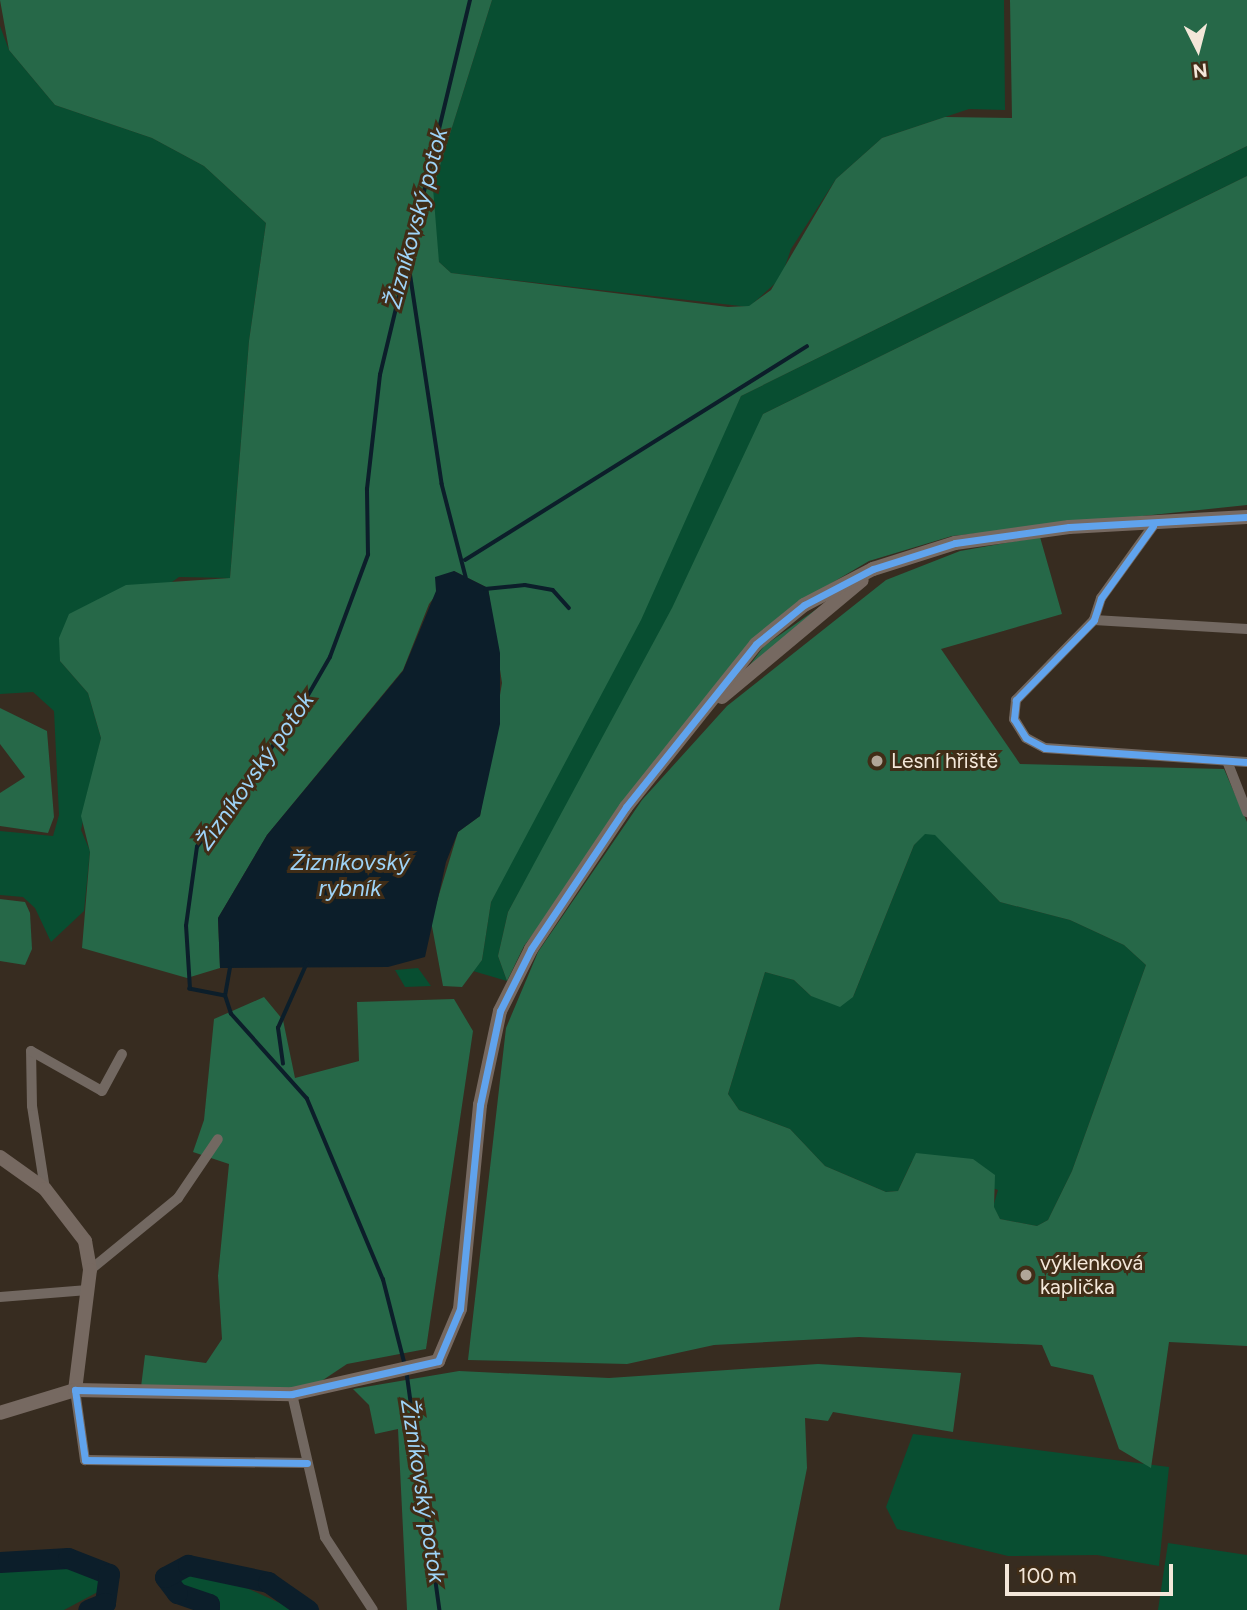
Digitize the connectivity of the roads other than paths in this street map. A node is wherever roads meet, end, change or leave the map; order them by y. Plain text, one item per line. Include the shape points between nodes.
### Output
1 (1247, 517) edge
2 (1153, 526) junction
3 (873, 569) junction
4 (1094, 620) junction
5 (1247, 629) edge
6 (705, 711) junction
7 (1227, 761) junction
8 (1247, 762) edge
9 (1247, 812) edge
10 (122, 1054) dead end
11 (218, 1139) dead end
12 (0, 1157) edge
13 (45, 1189) junction
14 (90, 1270) junction
15 (88, 1290) junction
16 (0, 1297) edge
17 (75, 1390) junction
18 (292, 1394) junction
19 (0, 1413) edge
20 (307, 1463) junction
21 (373, 1610) edge

1 - 2 street
2 - 3 street via 1069,527 955,543
2 - 4 street via 1101,598
3 - 6 street via 828,613
3 - 6 street via 804,605 756,644
4 - 5 street
4 - 7 street via 1016,700 1014,719 1026,738 1045,748
6 - 18 street via 626,807 531,948 500,1011 481,1105 453,1339 427,1366
7 - 8 street
7 - 9 street
10 - 13 street via 102,1091 31,1051 32,1106
11 - 14 street via 178,1198
12 - 13 street
13 - 14 street via 85,1241
14 - 15 street
15 - 16 street
15 - 17 street
17 - 18 street
17 - 19 street
17 - 20 street via 85,1460
18 - 20 street
20 - 21 street via 325,1537

